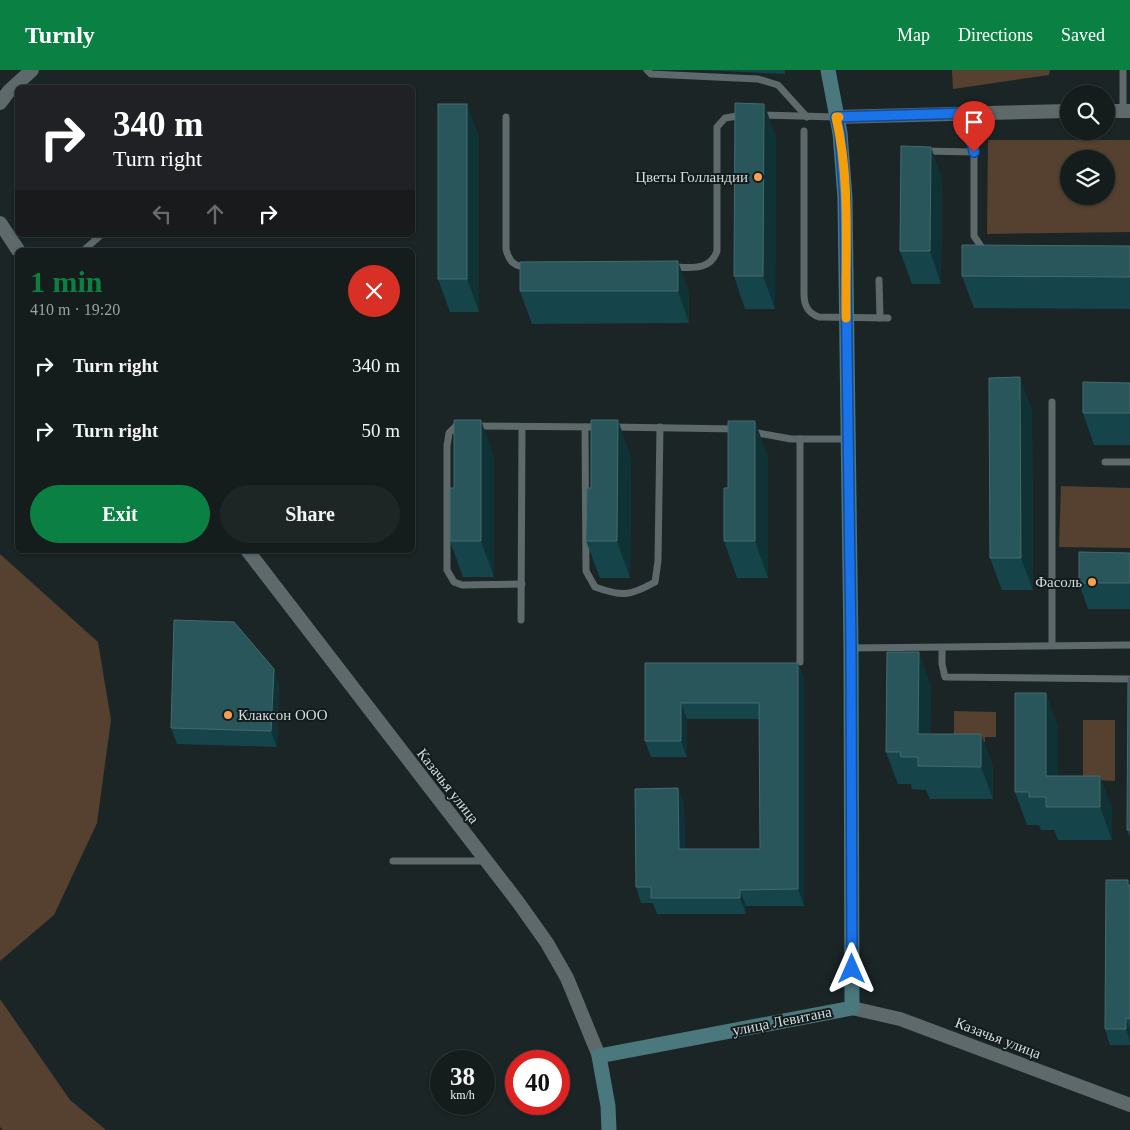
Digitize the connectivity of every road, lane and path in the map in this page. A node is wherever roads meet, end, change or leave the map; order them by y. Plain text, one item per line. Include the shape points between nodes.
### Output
1 (32, 70) edge
2 (647, 70) edge
3 (828, 70) edge
4 (1124, 70) edge
5 (16, 85) edge
6 (15, 86) edge
7 (0, 103) edge
8 (1126, 111) edge
9 (1060, 112) edge
10 (967, 113) junction
11 (506, 117) dead end
12 (807, 117) junction
13 (836, 117) junction
14 (804, 131) dead end
15 (917, 151) edge
16 (974, 152) junction
17 (0, 223) edge
18 (99, 237) edge
19 (17, 248) edge
20 (86, 248) edge
21 (988, 254) edge
22 (534, 267) edge
23 (667, 267) edge
24 (879, 280) dead end
25 (846, 318) junction
26 (1052, 402) dead end
27 (522, 427) junction
28 (585, 427) junction
29 (660, 427) junction
30 (800, 439) junction
31 (847, 439) junction
32 (1105, 462) dead end
33 (1130, 462) edge
34 (249, 553) edge
35 (522, 584) junction
36 (522, 620) dead end
37 (1052, 645) junction
38 (1130, 645) edge
39 (851, 648) junction
40 (942, 648) junction
41 (800, 662) edge
42 (1130, 679) edge
43 (393, 861) dead end
44 (486, 861) junction
45 (852, 1008) junction
46 (599, 1056) junction
47 (1130, 1104) edge
48 (609, 1130) edge

1 - 5 street
2 - 12 lane via 652,74 765,81 778,85
3 - 13 street, улица Левитана
4 - 8 lane
6 - 7 street
9 - 10 street
10 - 13 street
10 - 16 lane
11 - 22 lane via 507,254 518,266
12 - 13 lane
12 - 23 lane via 731,115 720,122 716,135 717,251 711,262 701,267
13 - 25 street, улица Левитана via 845,198
14 - 25 lane via 804,301 814,316
15 - 16 lane
16 - 21 lane via 974,236
17 - 19 street
18 - 20 lane
24 - 25 lane via 884,318
25 - 31 street, улица Левитана
26 - 37 lane
27 - 28 lane
27 - 35 lane
27 - 35 lane via 456,426 448,433 447,570 454,582 462,584
28 - 29 lane
28 - 29 lane via 586,571 595,587 610,593 633,594 655,582
29 - 30 lane via 724,427
30 - 31 lane
30 - 41 lane
31 - 39 street, улица Левитана
32 - 33 lane
34 - 44 street, Казачья улица
35 - 36 lane
37 - 38 lane
37 - 40 lane
39 - 40 lane
39 - 45 street, улица Левитана
40 - 42 lane via 945,677
43 - 44 lane
44 - 46 street, Казачья улица via 538,929 568,978
45 - 46 street, улица Левитана
45 - 47 street, Казачья улица via 900,1019
46 - 48 street

